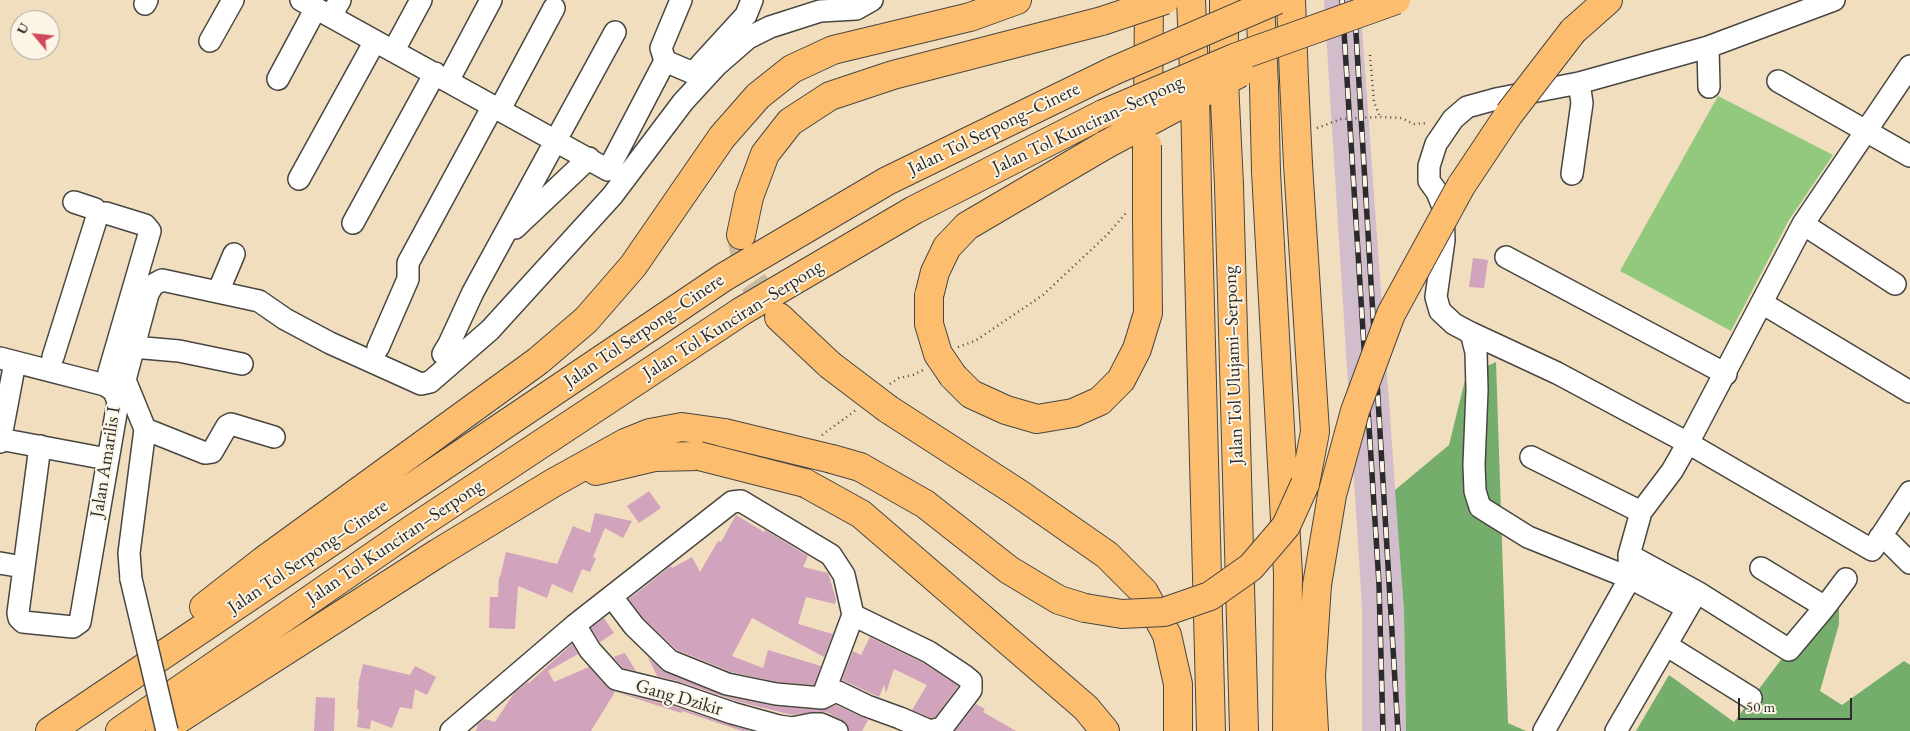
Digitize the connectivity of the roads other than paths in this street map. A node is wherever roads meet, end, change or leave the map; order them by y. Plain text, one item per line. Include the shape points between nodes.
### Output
1 (233, 0) edge
2 (422, 0) edge
3 (491, 0) edge
4 (681, 0) edge
5 (752, 0) edge
6 (872, 0) edge
7 (978, 0) edge
8 (1017, 0) edge
9 (1149, 0) edge
10 (1165, 0) edge
11 (1191, 0) edge
12 (1224, 0) edge
13 (1260, 0) edge
14 (1277, 0) edge
15 (1291, 0) edge
16 (1396, 0) edge
17 (1608, 0) edge
18 (1834, 0) edge
19 (322, 6) edge
20 (554, 8) dead end
21 (1342, 18) junction
22 (924, 28) junction
23 (615, 32) dead end
24 (210, 41) dead end
25 (384, 46) junction
26 (1708, 47) junction
27 (665, 61) junction
28 (1910, 66) edge
29 (442, 77) junction
30 (278, 79) dead end
31 (1778, 81) dead end
32 (1579, 83) junction
33 (1709, 87) dead end
34 (496, 107) junction
35 (1867, 131) junction
36 (556, 140) junction
37 (1910, 156) edge
38 (589, 158) junction
39 (1572, 174) dead end
40 (300, 179) dead end
41 (74, 202) dead end
42 (99, 214) junction
43 (353, 223) dead end
44 (1803, 224) junction
45 (741, 235) tunnel mouth
46 (500, 243) junction
47 (234, 254) dead end
48 (1506, 257) dead end
49 (1895, 284) dead end
50 (218, 292) junction
51 (1762, 303) junction
52 (779, 318) tunnel mouth
53 (1471, 333) junction
54 (0, 344) edge
55 (133, 347) junction
56 (378, 348) dead end
57 (443, 354) dead end
58 (53, 357) junction
59 (7, 360) edge
60 (242, 364) dead end
61 (1726, 374) junction
62 (117, 376) junction
63 (1910, 392) edge
64 (145, 429) junction
65 (274, 437) dead end
66 (0, 440) edge
67 (1688, 443) junction
68 (40, 446) junction
69 (1531, 457) dead end
70 (107, 459) junction
71 (553, 483) junction
72 (1910, 492) edge
73 (1641, 512) junction
74 (1880, 537) junction
75 (1629, 555) junction
76 (0, 563) edge
77 (1910, 563) edge
78 (23, 567) junction
79 (1761, 568) dead end
80 (1630, 578) junction
81 (1846, 578) dead end
82 (612, 598) junction
83 (1692, 600) junction
84 (1825, 607) junction
85 (853, 615) junction
86 (575, 625) junction
87 (1666, 645) junction
88 (822, 698) junction
89 (1751, 698) dead end
90 (779, 729) edge
91 (454, 730) edge
92 (45, 731) edge
93 (50, 731) edge
94 (120, 731) edge
95 (160, 731) edge
96 (166, 731) edge
97 (837, 731) edge
98 (930, 731) edge
99 (1105, 731) edge
100 (1178, 731) edge
101 (1211, 731) edge
102 (1244, 731) edge
103 (1287, 731) edge
104 (1314, 731) edge
105 (1544, 731) edge
106 (1616, 731) edge

1 - 24 street
2 - 25 street
3 - 29 street
4 - 27 street via 661,48
5 - 27 street via 746,15 693,73
6 - 50 street via 856,9 820,11 770,27 748,38 717,65 683,102 612,196 490,330 430,382 421,384 330,343 259,301
7 - 22 highway
8 - 22 highway via 970,17
9 - 21 highway, bridge via 1147,145 1139,214 1148,313 1137,349 1121,380 1100,401 1073,413 1037,419 1006,410 971,394 938,354 929,324 929,296 935,272 947,247 967,226 1105,145
10 - 45 highway, bridge via 1102,21 892,74 830,96 790,122 765,154 749,197
11 - 101 highway, Jalan Tol Ulujami–Serpong, bridge
12 - 102 highway, Jalan Tol Ulujami–Serpong, bridge
13 - 103 highway, bridge via 1288,574
14 - 93 highway, Jalan Tol Serpong–Cinere, bridge via 1113,71 886,181 724,277
15 - 71 highway, bridge via 1315,432 1305,484 1286,526 1251,567 1210,596 1164,612 1122,614 1059,600 1009,570 924,504 826,448 682,427 650,433 626,443
16 - 21 highway, Jalan Tol Kunciran–Serpong, bridge
17 - 104 highway, bridge via 1573,31 1509,114 1461,186 1391,314 1355,411 1332,495 1317,585 1311,676
18 - 26 street
19 - 25 street
19 - 30 street
20 - 34 street
21 - 94 highway, Jalan Tol Kunciran–Serpong, bridge via 1234,58 1104,114 914,210 742,311 414,528
22 - 92 highway via 833,50 792,68 758,96 722,137 632,266 586,320 538,361 263,561
23 - 36 street
25 - 29 street
25 - 40 street
26 - 32 street
26 - 33 street
27 - 38 street via 608,170
28 - 35 street
29 - 34 street
29 - 43 street
31 - 35 street
32 - 39 street via 1582,103
32 - 53 street via 1467,107 1453,119 1436,144 1429,166 1429,180 1443,207 1444,240 1436,297 1440,311
34 - 36 street
34 - 56 street via 408,263 408,279
35 - 37 street
35 - 44 street
36 - 38 street
36 - 46 street
38 - 46 street
41 - 42 street via 95,209
42 - 58 street
42 - 62 street via 106,213 145,225 150,231
44 - 49 street
44 - 51 street
46 - 57 street
47 - 50 street
48 - 61 street
50 - 55 street via 162,280 152,285
51 - 61 street
51 - 63 street
52 - 100 highway, bridge via 830,365 886,399 1107,555 1144,592 1167,635 1178,684
53 - 67 street via 1558,373
53 - 80 street via 1476,352 1477,390 1475,491 1480,507 1528,537
54 - 58 street
55 - 60 street via 180,351
55 - 62 street
58 - 62 street
59 - 66 street
59 - 70 street, Jalan Amarilis I via 105,385 114,391 118,402
61 - 67 street
62 - 64 street
64 - 65 street via 205,453 212,452 231,424
64 - 96 street, bridge via 129,553 131,579
66 - 68 street
67 - 73 street
67 - 74 street via 1872,550
68 - 70 street
68 - 78 street
69 - 73 street
70 - 78 street, Jalan Amarilis I via 80,622 72,627 24,622 19,618
71 - 95 highway
71 - 99 highway, bridge via 655,457 699,456 805,483 861,514 1086,708
72 - 74 street
73 - 75 street
74 - 77 street
75 - 80 street
75 - 83 street
76 - 78 street
79 - 84 street
80 - 83 street
80 - 105 street
81 - 84 street
82 - 85 street via 732,502 741,500 831,555 844,575
82 - 86 street
82 - 88 street via 634,626 670,661 727,684 776,694
83 - 84 street via 1789,650
83 - 87 street
85 - 88 street
85 - 98 street via 929,652 970,681 971,690 942,728
86 - 90 street, Gang Dzikir via 590,650 616,679 677,694
86 - 91 street
87 - 89 street
87 - 106 street
88 - 98 street via 838,692
90 - 97 street, Gang Dzikir via 821,724

